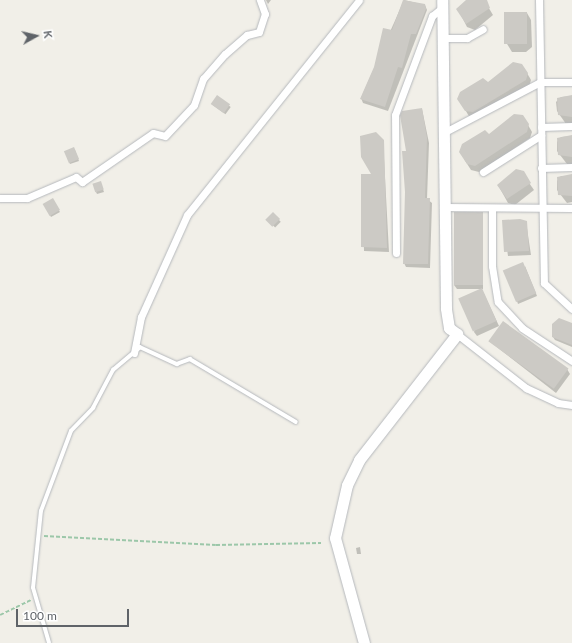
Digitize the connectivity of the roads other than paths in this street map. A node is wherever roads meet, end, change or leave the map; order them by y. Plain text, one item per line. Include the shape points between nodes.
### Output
1 (260, 0) edge
2 (359, 0) edge
3 (538, 0) edge
4 (442, 4) edge
5 (483, 29) dead end
6 (442, 38) junction
7 (540, 82) junction
8 (572, 82) edge
9 (572, 126) edge
10 (541, 127) junction
11 (443, 133) junction
12 (541, 135) junction
13 (572, 167) edge
14 (542, 168) junction
15 (483, 172) dead end
16 (0, 198) edge
17 (444, 207) junction
18 (572, 208) edge
19 (492, 209) junction
20 (542, 210) junction
21 (396, 253) dead end
22 (572, 309) edge
23 (457, 334) junction
24 (134, 353) junction
25 (572, 361) edge
26 (572, 405) edge
27 (296, 422) dead end
28 (49, 643) edge
29 (364, 643) edge

1 - 16 street via 265,14 259,32 247,34 225,54 203,79 194,105 165,136 153,133 82,182 76,178 27,198
2 - 24 street via 187,215 141,317
3 - 7 street
4 - 6 street
4 - 21 street via 432,16 396,114
5 - 6 street via 467,38
6 - 11 street
7 - 8 street
7 - 10 street
7 - 11 street
9 - 10 street
10 - 12 street
11 - 17 street
12 - 14 street
12 - 15 street
13 - 14 street
14 - 20 street
17 - 19 street
17 - 23 street via 446,308 449,328
18 - 20 street
19 - 20 street
19 - 25 street via 492,266 498,302 522,328
20 - 22 street via 544,283
23 - 26 street via 526,388 558,403
23 - 29 street via 359,460 347,485 335,538
24 - 27 lane via 143,347 177,364 190,360 197,362
24 - 28 lane via 109,374 93,408 71,432 41,511 36,535 34,599

